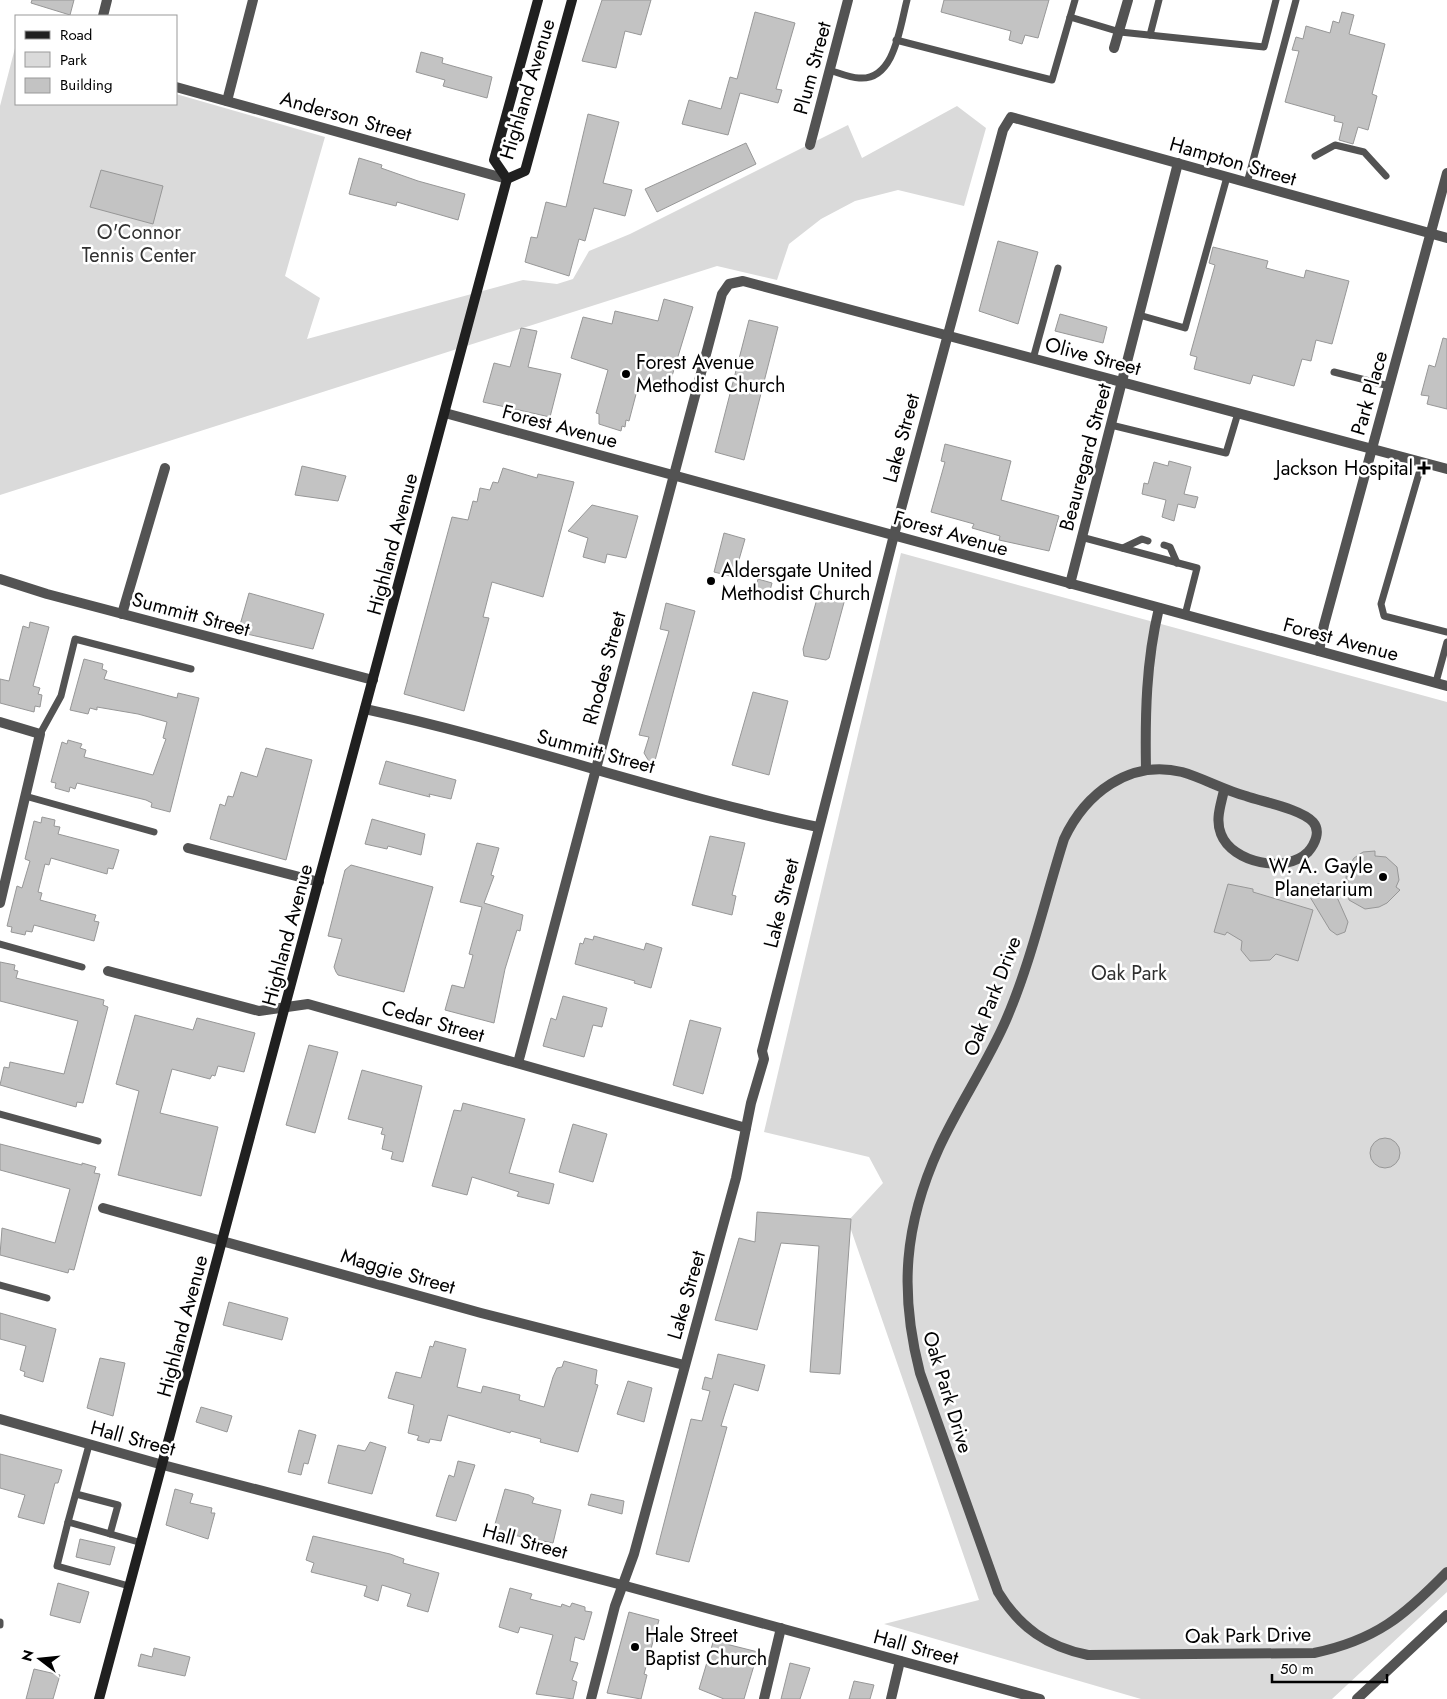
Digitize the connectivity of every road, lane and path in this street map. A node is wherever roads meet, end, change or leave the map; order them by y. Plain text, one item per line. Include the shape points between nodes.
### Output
1 (107, 0) edge
2 (253, 0) edge
3 (538, 0) edge
4 (572, 0) edge
5 (847, 0) edge
6 (907, 0) edge
7 (1075, 0) edge
8 (1128, 0) edge
9 (1159, 0) edge
10 (1276, 0) edge
11 (1296, 0) edge
12 (103, 15) edge
13 (1070, 17) junction
14 (1120, 32) junction
15 (1150, 35) junction
16 (896, 40) junction
17 (1114, 48) dead end
18 (829, 70) junction
19 (178, 88) edge
20 (227, 100) junction
21 (1010, 117) joint
22 (810, 145) dead end
23 (1315, 156) dead end
24 (1178, 164) junction
25 (1447, 173) edge
26 (1386, 176) dead end
27 (1227, 177) junction
28 (507, 179) junction
29 (1247, 182) junction
30 (1430, 234) junction
31 (1447, 238) edge
32 (1058, 268) dead end
33 (729, 284) joint
34 (1139, 315) junction
35 (946, 336) junction
36 (1033, 359) junction
37 (1334, 372) dead end
38 (1123, 382) junction
39 (1389, 386) junction
40 (445, 413) junction
41 (1238, 413) junction
42 (1112, 425) junction
43 (1371, 449) junction
44 (1422, 462) junction
45 (165, 468) dead end
46 (1447, 469) edge
47 (673, 476) junction
48 (894, 535) junction
49 (1081, 537) junction
50 (1148, 541) dead end
51 (1164, 545) dead end
52 (1123, 548) junction
53 (1176, 563) junction
54 (0, 579) edge
55 (1070, 584) junction
56 (1159, 608) junction
57 (122, 614) junction
58 (1185, 615) junction
59 (1447, 632) edge
60 (1447, 642) edge
61 (1320, 651) junction
62 (191, 669) dead end
63 (373, 680) junction
64 (1436, 682) junction
65 (1447, 686) edge
66 (365, 709) junction
67 (0, 722) edge
68 (40, 734) junction
69 (596, 770) junction
70 (1146, 770) junction
71 (1224, 790) junction
72 (25, 796) junction
73 (818, 827) junction
74 (154, 832) dead end
75 (188, 848) dead end
76 (319, 882) junction
77 (0, 903) edge
78 (0, 944) edge
79 (82, 967) dead end
80 (108, 971) dead end
81 (286, 1008) junction
82 (518, 1063) junction
83 (0, 1114) edge
84 (746, 1128) junction
85 (98, 1141) dead end
86 (103, 1208) dead end
87 (223, 1241) junction
88 (0, 1285) edge
89 (47, 1298) dead end
90 (684, 1366) junction
91 (0, 1420) edge
92 (89, 1445) junction
93 (163, 1465) junction
94 (76, 1494) junction
95 (68, 1522) junction
96 (110, 1534) junction
97 (142, 1542) junction
98 (1447, 1572) edge
99 (622, 1585) junction
100 (130, 1586) junction
101 (1447, 1615) edge
102 (781, 1628) junction
103 (900, 1661) junction
104 (99, 1699) edge
105 (591, 1699) edge
106 (764, 1699) edge
107 (891, 1699) edge
108 (1040, 1699) edge
109 (1357, 1699) edge

1 - 12 street
2 - 20 street
3 - 28 main road, Highland Avenue via 494,160
4 - 28 main road, Highland Avenue via 525,171
5 - 18 street, Plum Street
6 - 16 lane
7 - 13 lane
8 - 14 street
9 - 15 lane
10 - 15 lane via 1264,47
11 - 29 lane
13 - 14 lane
13 - 16 lane via 1052,80
14 - 15 lane
14 - 17 street
16 - 18 lane via 888,64 876,76 859,78
18 - 22 street, Plum Street
19 - 20 street, Anderson Street
20 - 28 street, Anderson Street
21 - 24 street, Hampton Street
21 - 35 street, Lake Street via 998,142
23 - 26 lane via 1335,145 1364,152
24 - 27 street, Hampton Street
24 - 34 street, Beauregard Street
25 - 30 street, Park Place
27 - 29 street, Hampton Street
27 - 34 lane via 1185,328
28 - 40 main road, Highland Avenue
29 - 30 street, Hampton Street
30 - 31 street, Hampton Street
30 - 39 street, Park Place
32 - 36 lane
33 - 35 street, Olive Street via 743,281
33 - 47 street, Rhodes Street via 722,294
34 - 38 street, Beauregard Street
35 - 36 street, Olive Street
35 - 48 street, Lake Street
36 - 38 street, Olive Street
37 - 39 lane
38 - 41 street, Olive Street
38 - 42 street, Beauregard Street
39 - 43 street, Park Place
40 - 47 street, Forest Avenue
40 - 63 main road, Highland Avenue
41 - 42 lane via 1226,453
41 - 43 street, Olive Street
42 - 49 street, Beauregard Street
43 - 44 street, Olive Street
43 - 61 street, Park Place via 1324,624
44 - 46 street, Olive Street
44 - 59 lane via 1381,604 1384,616
45 - 57 street
47 - 48 street, Forest Avenue
47 - 69 street, Rhodes Street
48 - 55 street, Forest Avenue
48 - 73 street, Lake Street
49 - 52 lane
49 - 55 street, Beauregard Street
50 - 52 lane via 1142,539
51 - 53 lane via 1170,547
52 - 53 lane
53 - 58 lane via 1197,568
54 - 57 street, Summitt Street
55 - 56 street, Forest Avenue
56 - 58 street, Forest Avenue
56 - 70 street via 1152,637 1145,711
57 - 63 street, Summitt Street
58 - 61 street, Forest Avenue
60 - 64 lane
61 - 64 street, Forest Avenue
62 - 68 lane via 75,639 61,696
63 - 66 main road, Highland Avenue
64 - 65 street, Forest Avenue
66 - 69 street, Summitt Street
66 - 76 main road, Highland Avenue
67 - 68 street
68 - 72 street
69 - 73 street, Summitt Street
69 - 82 street, Rhodes Street
70 - 71 street, Oak Park Drive via 1184,772
70 - 98 street, Oak Park Drive via 1115,780 1102,789 1086,803 1069,827 1007,1019 940,1147 920,1196 911,1234 906,1301 910,1336 923,1382 998,1592 1010,1612 1029,1630 1070,1651 1088,1655 1314,1653 1338,1648 1384,1628
71 - 71 street, Oak Park Drive via 1217,821 1226,844 1233,851 1276,865 1294,862 1312,848 1317,830 1313,822 1301,814
72 - 74 lane
72 - 77 street
73 - 84 street, Lake Street
75 - 76 street
76 - 81 main road, Highland Avenue
78 - 79 lane
80 - 81 street, Cedar Street via 248,1009
81 - 82 street, Cedar Street via 308,1004
81 - 87 main road, Highland Avenue
82 - 84 street, Cedar Street
83 - 85 lane
84 - 90 street, Lake Street via 736,1178
86 - 87 street, Maggie Street
87 - 90 street, Maggie Street
87 - 93 main road, Highland Avenue
88 - 89 lane
90 - 99 street, Lake Street via 634,1554
91 - 92 street, Hall Street
92 - 93 street, Hall Street
92 - 94 lane
93 - 97 main road, Highland Avenue
93 - 99 street, Hall Street
94 - 95 lane
94 - 96 lane via 118,1505
95 - 96 lane
95 - 100 lane via 57,1566
96 - 97 lane
97 - 100 main road, Highland Avenue
99 - 102 street, Hall Street
99 - 105 street, Lake Street
100 - 104 main road, Highland Avenue
101 - 109 street
102 - 103 street, Hall Street
102 - 106 street
103 - 107 street
103 - 108 street, Hall Street

